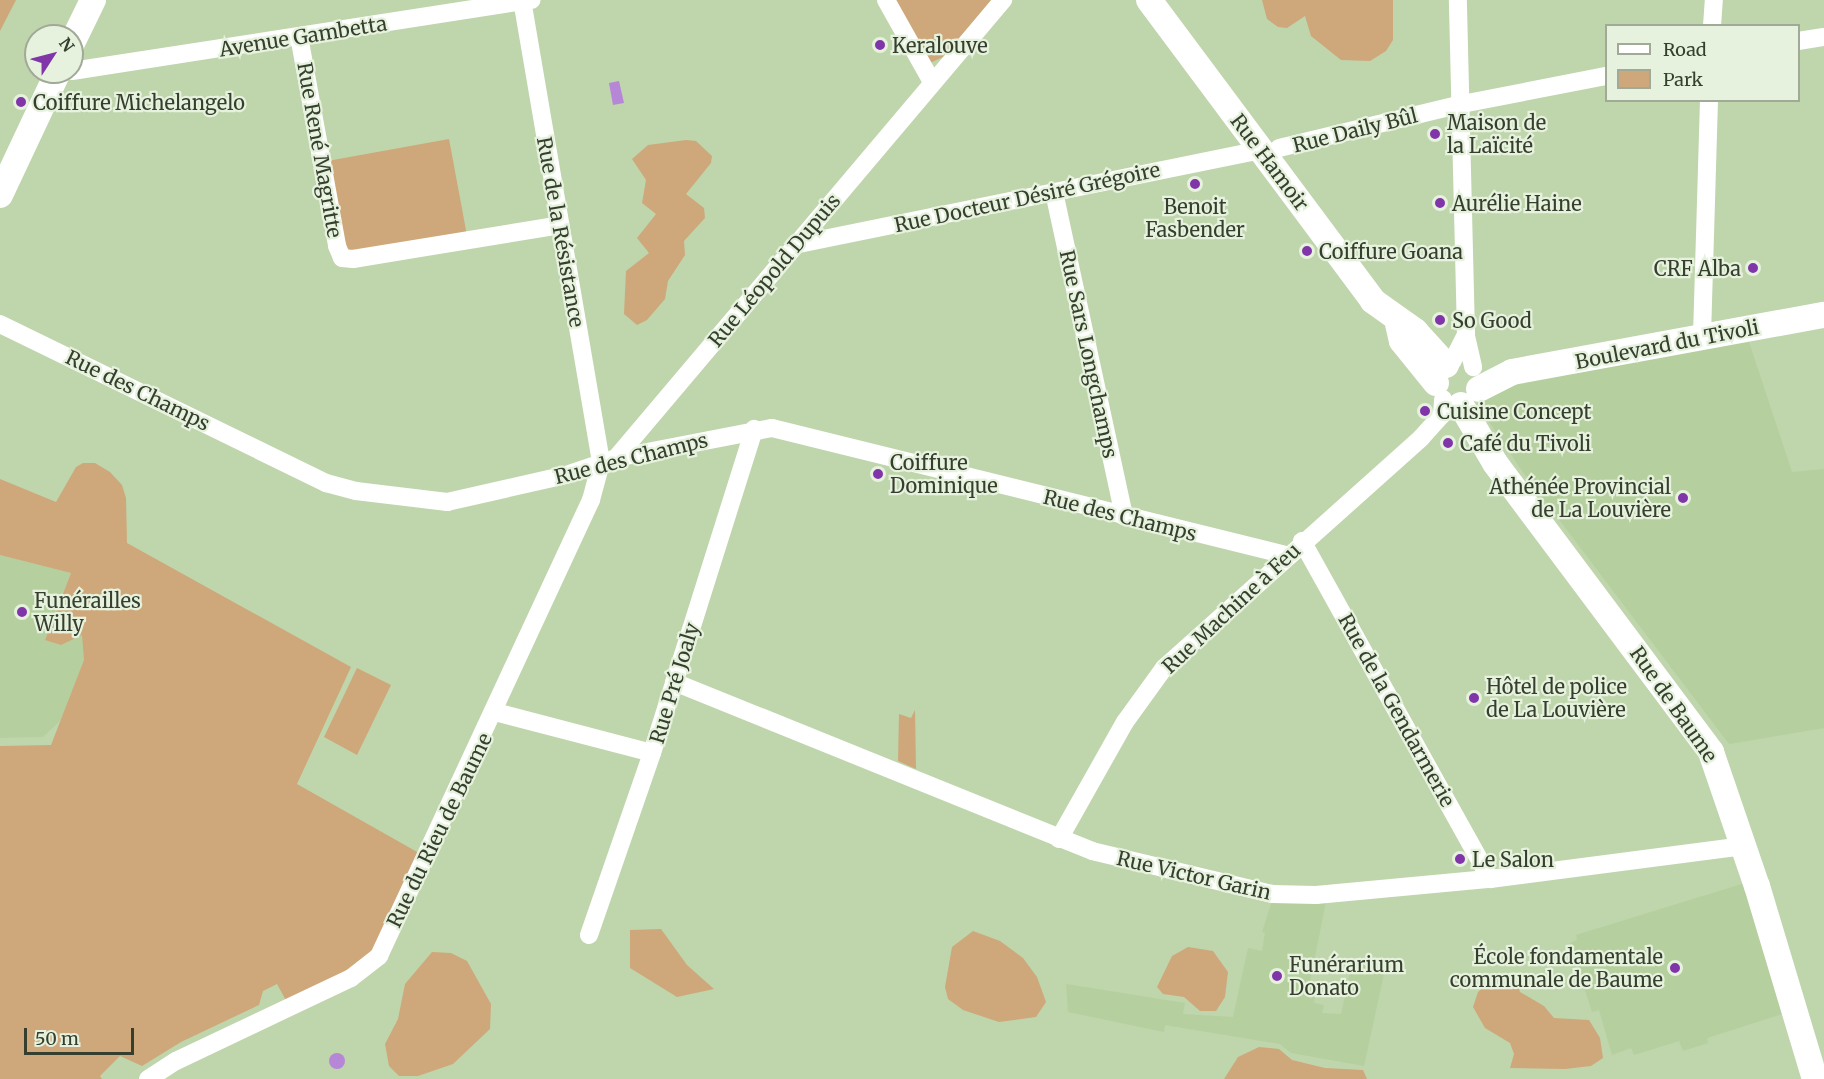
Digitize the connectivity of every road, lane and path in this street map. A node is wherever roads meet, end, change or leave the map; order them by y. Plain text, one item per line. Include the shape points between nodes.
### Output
1 (93, 0) edge
2 (886, 0) edge
3 (1003, 0) edge
4 (1149, 0) edge
5 (1171, 0) edge
6 (1458, 0) edge
7 (1714, 0) edge
8 (526, 1) edge
9 (81, 24) edge
10 (1712, 24) edge
11 (299, 36) junction
12 (1824, 37) edge
13 (1800, 41) edge
14 (84, 69) edge
15 (1605, 76) edge
16 (932, 82) junction
17 (52, 84) edge
18 (1709, 102) edge
19 (1462, 104) junction
20 (1269, 149) junction
21 (1054, 192) junction
22 (0, 195) edge
23 (560, 225) junction
24 (794, 245) junction
25 (1824, 315) edge
26 (0, 324) edge
27 (1702, 336) junction
28 (1458, 388) junction
29 (754, 429) junction
30 (608, 460) junction
31 (1124, 517) junction
32 (1302, 541) junction
33 (1286, 555) junction
34 (674, 682) junction
35 (495, 712) junction
36 (652, 753) junction
37 (1059, 839) junction
38 (1744, 846) junction
39 (1491, 879) junction
40 (589, 935) dead end
41 (1819, 1054) edge
42 (148, 1079) edge
43 (1815, 1079) edge

1 - 9 main road
2 - 16 street
3 - 16 street, Rue Léopold Dupuis
4 - 20 main road, Rue Hamoir
5 - 20 main road, Rue Hamoir
6 - 19 street
7 - 10 street
8 - 11 street, Avenue Gambetta
8 - 23 street, Rue de la Résistance
11 - 14 street, Avenue Gambetta
11 - 23 street, Rue René Magritte via 342,258
12 - 13 street
15 - 19 street, Rue Daily Bûl
16 - 24 street, Rue Léopold Dupuis
17 - 22 main road
18 - 27 street
19 - 20 street, Rue Daily Bûl
19 - 28 street via 1466,334
20 - 21 street, Rue Docteur Désiré Grégoire
20 - 28 main road, Rue Hamoir via 1373,301 1397,318 1402,341
21 - 24 street, Rue Docteur Désiré Grégoire
21 - 31 street, Rue Sars Longchamps
23 - 30 street, Rue de la Résistance
24 - 30 street, Rue Léopold Dupuis
25 - 27 main road, Boulevard du Tivoli
26 - 30 street, Rue des Champs via 326,483 356,491 447,502 566,475
27 - 28 main road, Boulevard du Tivoli via 1509,373
28 - 32 street, Rue Machine à Feu via 1442,415 1421,438
28 - 38 main road, Rue de Baume via 1482,445 1711,752
28 - 41 main road, Rue de Baume via 1721,747 1738,789
29 - 30 street, Rue des Champs
29 - 31 street, Rue des Champs via 788,431
29 - 34 street, Rue Pré Joaly
30 - 35 street, Rue du Rieu de Baume
31 - 33 street, Rue des Champs
32 - 33 street, Rue Machine à Feu
32 - 39 street, Rue de la Gendarmerie
33 - 37 street, Rue Machine à Feu via 1164,668 1125,722
34 - 36 street, Rue Pré Joaly
34 - 37 street, Rue Victor Garin
35 - 36 street
35 - 42 street, Rue du Rieu de Baume via 379,956 351,978 176,1061
36 - 40 street, Rue Pré Joaly
37 - 39 street, Rue Victor Garin via 1122,859 1272,894 1316,895
38 - 39 street, Rue Victor Garin
38 - 41 main road, Rue de Baume
41 - 43 main road, Rue de Baume

